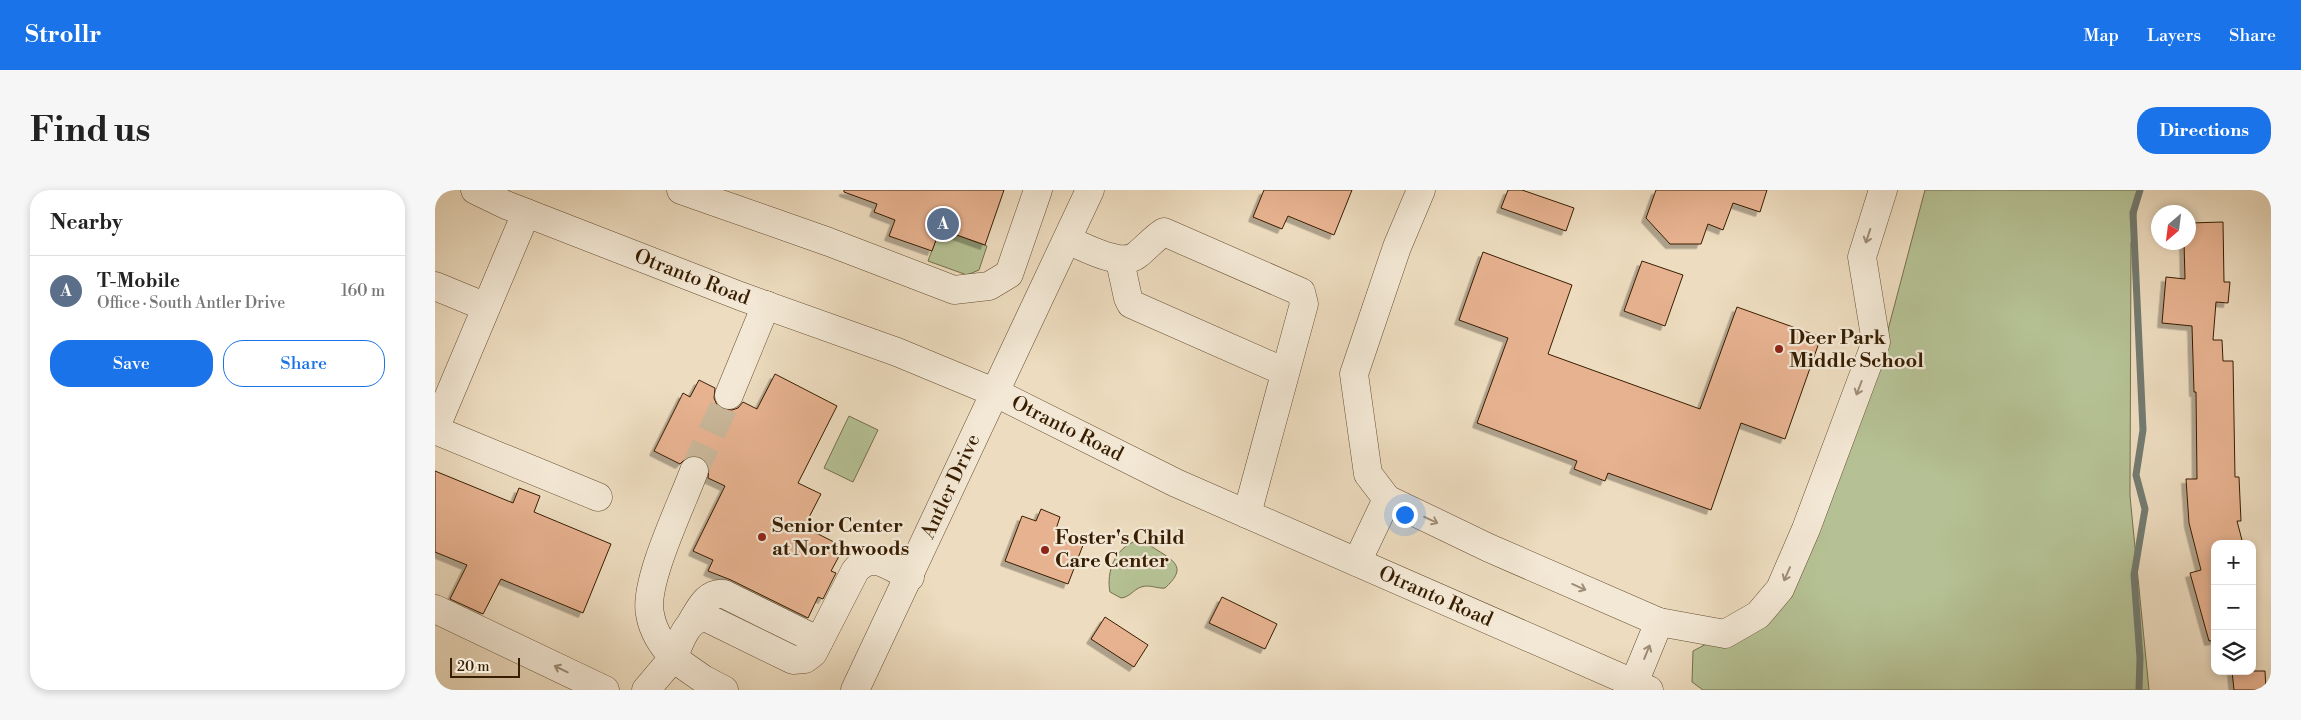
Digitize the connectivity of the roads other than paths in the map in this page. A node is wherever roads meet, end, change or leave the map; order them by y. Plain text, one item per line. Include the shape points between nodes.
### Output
1 (475, 190) edge
2 (681, 190) edge
3 (1038, 190) edge
4 (1090, 190) edge
5 (1421, 190) edge
6 (1883, 190) edge
7 (520, 203) edge
8 (1067, 240) junction
9 (1120, 261) junction
10 (435, 286) edge
11 (766, 305) junction
12 (486, 307) junction
13 (1285, 372) junction
14 (996, 393) junction
15 (729, 395) tunnel mouth
16 (435, 430) edge
17 (694, 471) tunnel mouth
18 (598, 497) dead end
19 (1387, 499) junction
20 (1247, 514) junction
21 (1357, 562) junction
22 (910, 577) junction
23 (435, 609) edge
24 (1659, 622) junction
25 (673, 658) junction
26 (1642, 687) edge
27 (605, 690) edge
28 (647, 690) edge
29 (724, 690) edge
30 (855, 690) edge

1 - 7 street, Otranto Road
2 - 3 street via 954,290 989,286 1009,274
4 - 8 street, Antler Drive
5 - 19 street via 1397,248 1354,374 1368,474
6 -> 24 street via 1862,257 1876,342 1780,589 1758,615 1725,634
7 - 11 street, Otranto Road
7 - 12 street
8 - 9 street
8 - 14 street, Antler Drive
9 - 13 street via 1131,304
9 - 13 street via 1136,256 1164,232 1301,292 1304,304
10 - 12 street
11 - 14 street, Otranto Road via 897,352
11 - 15 street
12 - 16 street
13 - 20 street
14 - 20 street, Otranto Road via 1176,483
14 - 22 street, Antler Drive
16 - 18 street
17 - 25 street via 649,589 649,613 656,636
19 - 21 street
19 -> 24 street via 1489,548
20 - 21 street, Otranto Road
21 - 26 street, Otranto Road
22 - 25 street via 873,559 862,562 813,653 805,659 793,660 705,617 691,622
22 - 30 street, Antler Drive
27 -> 23 street
26 -> 24 street
25 - 28 street
25 - 29 street

